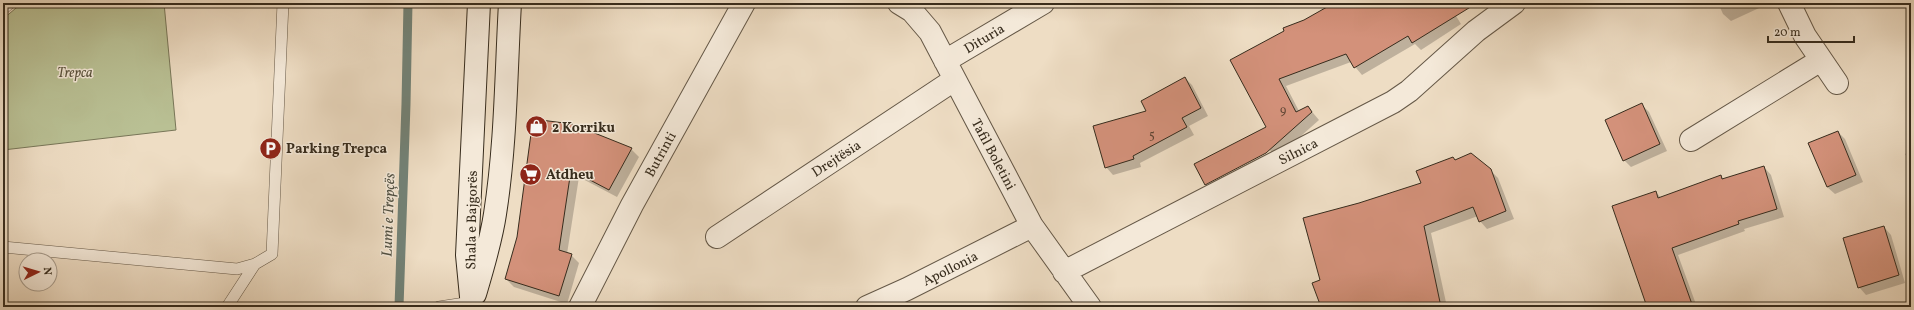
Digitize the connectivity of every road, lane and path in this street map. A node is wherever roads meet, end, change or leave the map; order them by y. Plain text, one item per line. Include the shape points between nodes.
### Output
1 (10, 3) edge
2 (283, 3) edge
3 (479, 3) edge
4 (510, 3) edge
5 (744, 3) edge
6 (899, 3) edge
7 (1043, 3) edge
8 (1514, 3) edge
9 (1789, 3) edge
10 (3, 9) edge
11 (1821, 60) junction
12 (950, 71) junction
13 (1836, 83) dead end
14 (1691, 140) dead end
15 (1032, 226) junction
16 (717, 237) dead end
17 (3, 247) edge
18 (255, 264) junction
19 (1064, 272) junction
20 (472, 305) edge
21 (441, 306) edge
22 (227, 307) edge
23 (580, 307) edge
24 (867, 307) edge
25 (1090, 307) edge

1 - 10 lane
2 - 18 lane via 272,254
3 - 20 street, Shala e Bajgorës via 467,255
4 - 20 street, Shala e Bajgorës via 501,163 495,214 486,260
5 - 23 street, Butrinti via 632,205
6 - 12 street, Tafil Boletini via 912,11 930,32
7 - 12 street, Dituria
8 - 19 street, Silnica via 1476,31 1393,102
9 - 11 street via 1805,36
11 - 13 street
11 - 14 street
12 - 15 street, Tafil Boletini
12 - 16 street, Drejtësia
15 - 19 street, Tafil Boletini
15 - 24 street, Apollonia
17 - 18 lane via 237,269
18 - 22 lane
19 - 25 street, Tafil Boletini
20 - 21 lane

